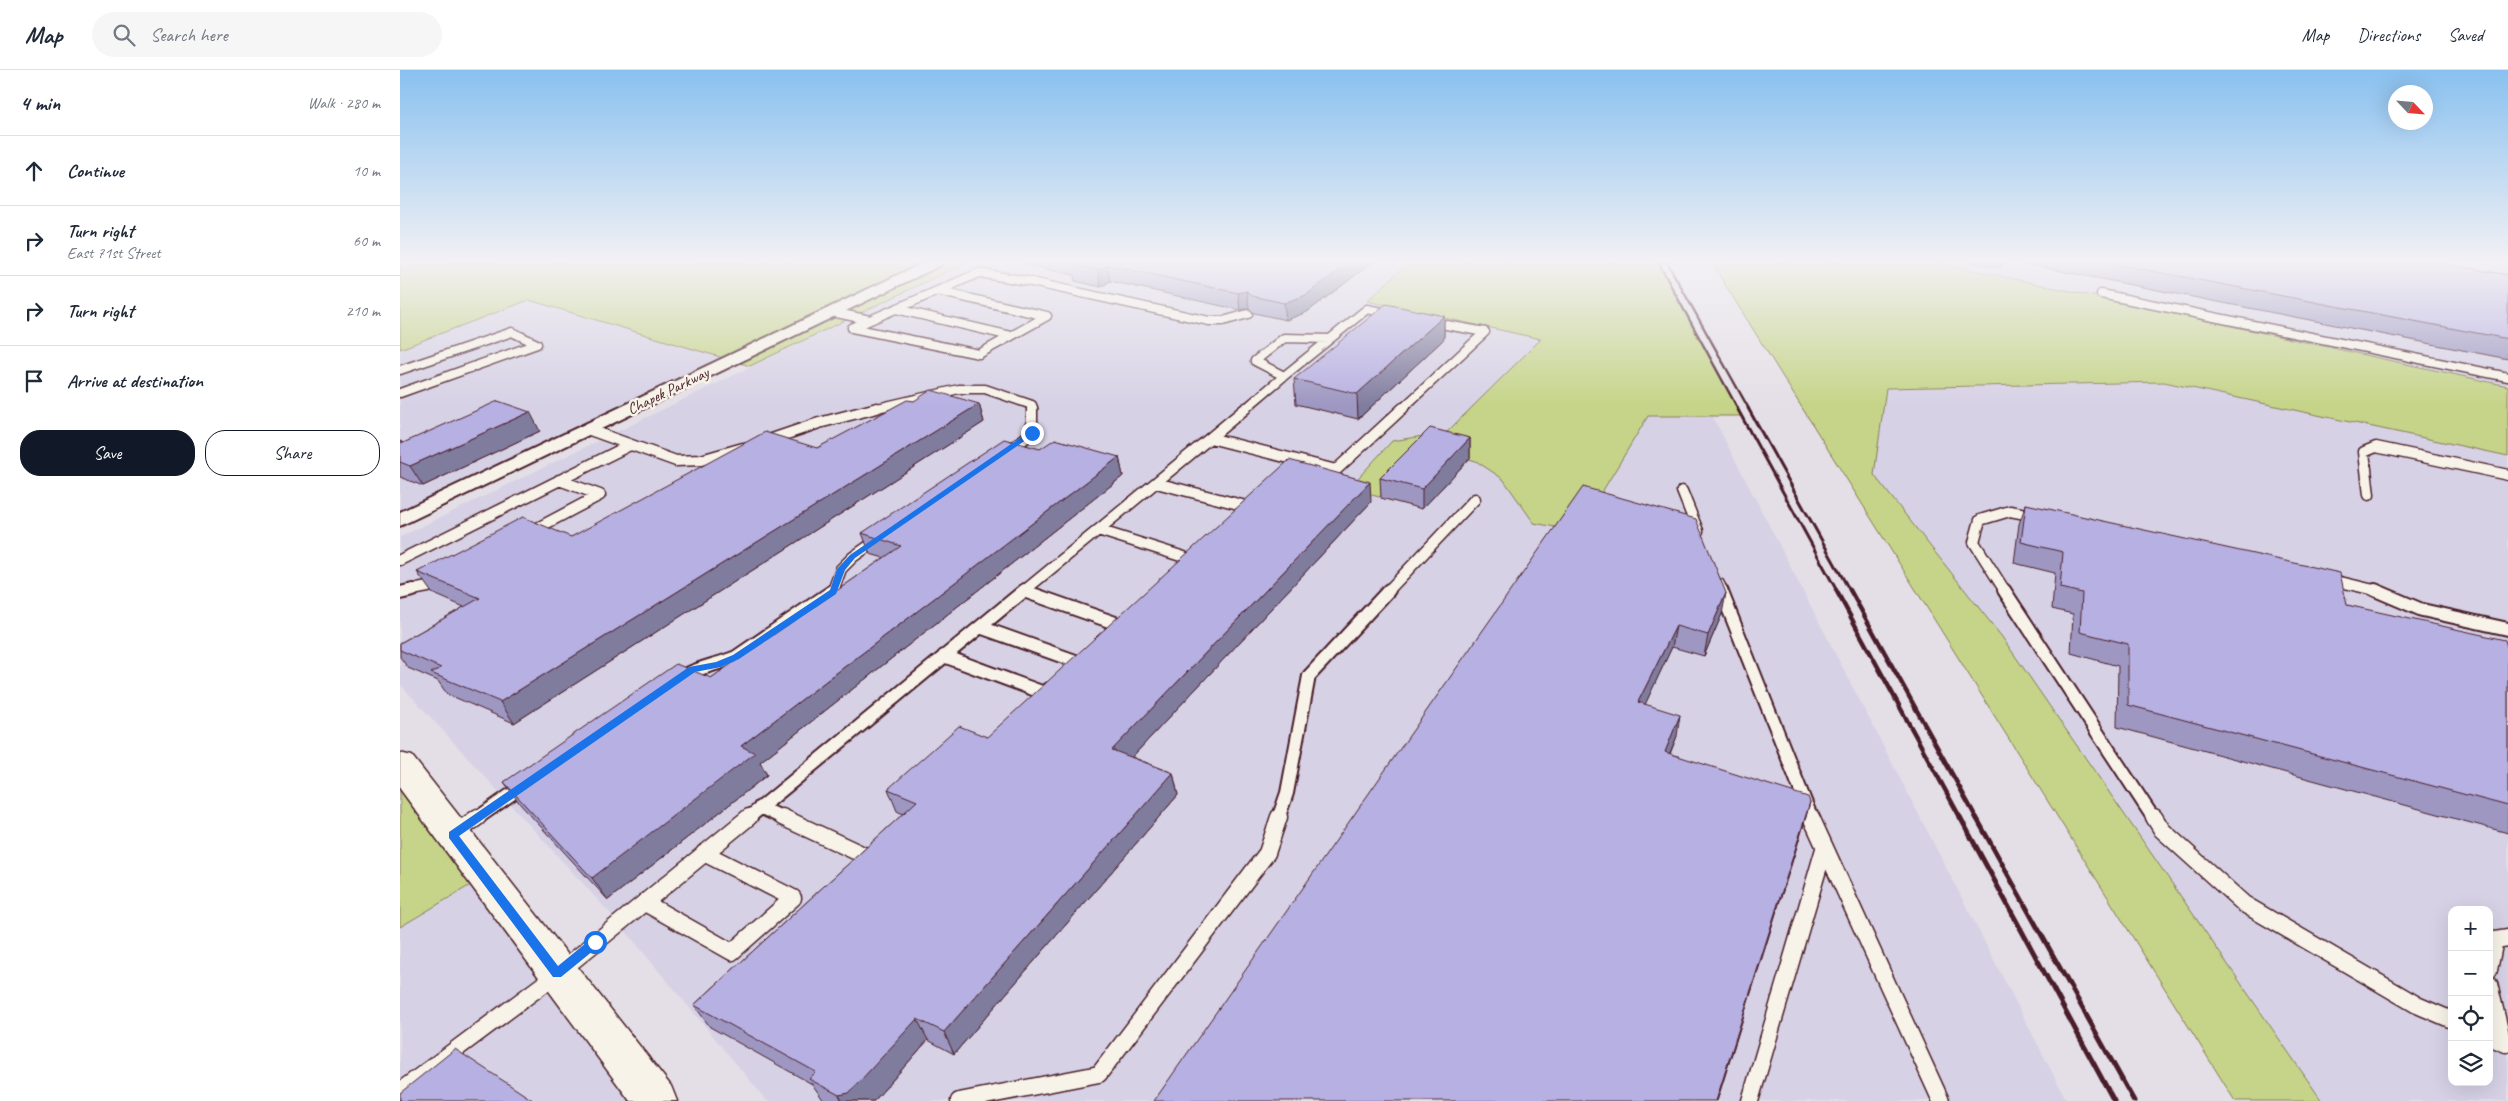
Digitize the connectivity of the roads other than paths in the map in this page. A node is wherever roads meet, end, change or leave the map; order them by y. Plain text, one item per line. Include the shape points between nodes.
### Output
1 (836, 310) edge
2 (893, 310) edge
3 (901, 310) edge
4 (1021, 310) edge
5 (1161, 310) edge
6 (1366, 310) edge
7 (1373, 310) edge
8 (2180, 310) edge
9 (832, 312) junction
10 (1248, 314) dead end
11 (1404, 316) edge
12 (870, 320) junction
13 (1422, 320) edge
14 (1011, 336) junction
15 (1330, 339) junction
16 (400, 370) edge
17 (1284, 376) junction
18 (2508, 377) edge
19 (400, 393) edge
20 (587, 429) junction
21 (1210, 438) junction
22 (630, 445) junction
23 (997, 459) edge
24 (2508, 475) edge
25 (559, 480) junction
26 (1156, 483) junction
27 (1682, 491) dead end
28 (2370, 495) dead end
29 (1475, 499) dead end
30 (1246, 506) edge
31 (2048, 518) edge
32 (400, 520) edge
33 (893, 530) edge
34 (1098, 530) junction
35 (523, 536) edge
36 (1704, 546) edge
37 (1184, 558) edge
38 (400, 560) edge
39 (454, 573) edge
40 (1715, 574) edge
41 (2316, 577) edge
42 (1024, 591) junction
43 (400, 593) edge
44 (980, 626) junction
45 (2508, 628) edge
46 (1104, 637) edge
47 (944, 656) junction
48 (670, 684) edge
49 (400, 765) edge
50 (536, 777) edge
51 (760, 807) junction
52 (453, 835) junction
53 (1824, 849) junction
54 (704, 853) junction
55 (872, 859) edge
56 (645, 903) junction
57 (2508, 938) edge
58 (2493, 951) edge
59 (557, 974) junction
60 (2491, 996) edge
61 (2448, 1018) edge
62 (2500, 1042) edge
63 (400, 1091) edge
64 (656, 1101) edge
65 (959, 1101) edge
66 (1750, 1101) edge
67 (1941, 1101) edge

1 - 9 street, Chapek Parkway
2 - 12 lane
3 - 14 lane
4 - 14 lane via 1047,316
5 - 10 lane via 1210,321
6 - 15 lane
7 - 11 lane
8 - 18 lane
9 - 12 lane
9 - 20 street, Chapek Parkway
12 - 14 lane via 852,328 979,354
13 - 21 lane via 1485,332 1336,470
15 - 17 lane
15 - 17 lane via 1284,338 1255,361
16 - 19 lane via 512,332 537,344
17 - 21 lane
20 - 22 lane
20 - 32 street, Chapek Parkway
21 - 26 lane
22 - 23 lane via 676,461 701,460 819,423 907,400 959,389 985,389 1032,405 1032,433
22 - 25 lane
24 - 28 lane via 2376,447 2364,452
25 - 35 lane via 600,495
25 - 38 lane
26 - 30 lane
26 - 34 lane
27 - 36 lane
29 - 65 lane via 1309,676 1287,793 1266,853 1099,1074
31 - 61 lane via 2010,511 1980,520 1974,542 2162,830 2244,904 2417,1004
33 - 48 lane via 841,569 834,592 736,657 718,665 692,670
34 - 37 lane
34 - 42 lane
39 - 43 lane via 428,586
40 - 53 lane
41 - 45 lane via 2374,590 2422,610
42 - 44 lane
42 - 46 lane via 1118,624
44 - 47 lane
44 - 47 lane via 1081,659 1044,693
47 - 51 lane
49 - 52 main road
50 - 52 lane
51 - 54 lane
51 - 55 lane
52 - 59 main road
53 - 66 lane
53 - 67 lane
54 - 56 lane
54 - 56 lane via 793,898 732,952
56 - 59 lane
57 - 58 lane via 2495,940
59 - 63 lane
59 - 64 main road
60 - 62 lane

